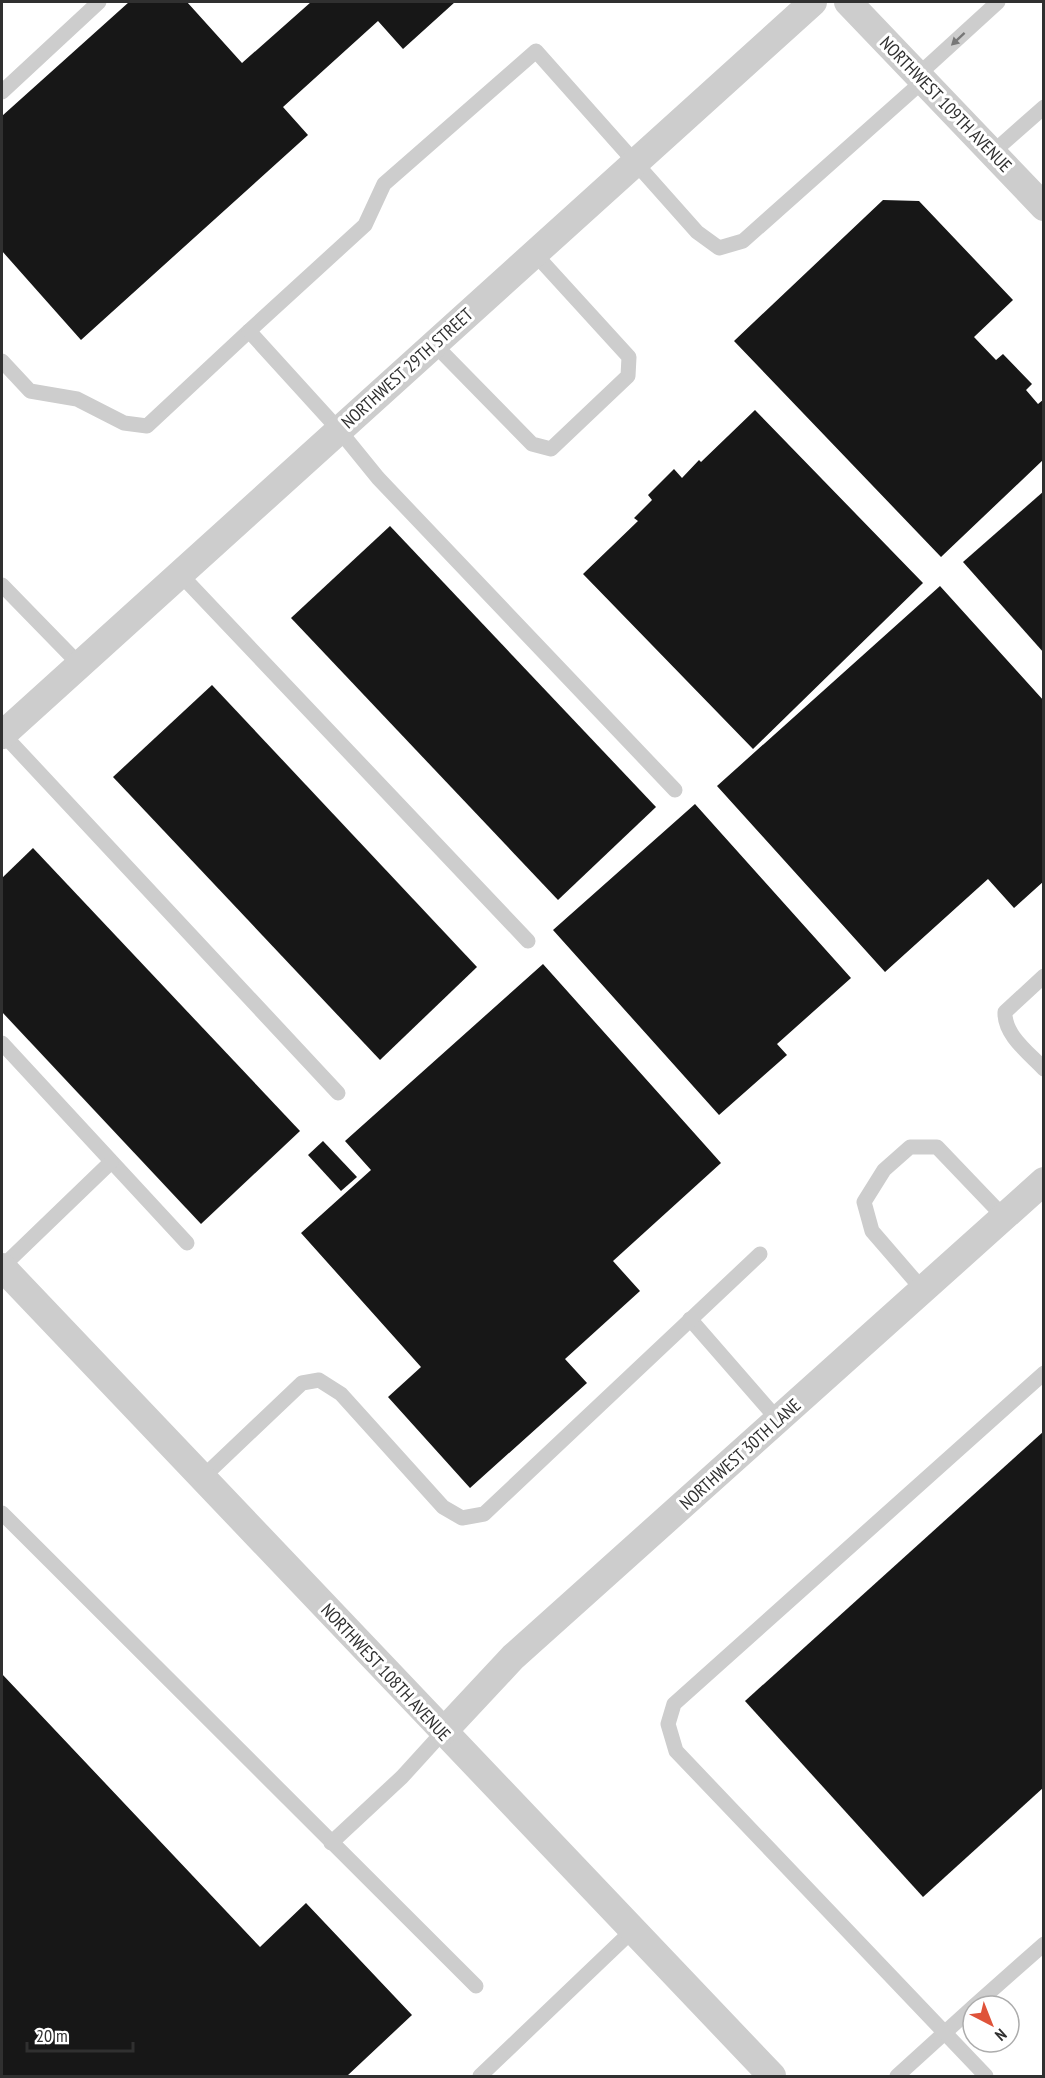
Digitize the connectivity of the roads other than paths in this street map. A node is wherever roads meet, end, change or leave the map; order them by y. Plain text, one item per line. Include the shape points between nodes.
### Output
1 (99, 2) edge
2 (813, 2) edge
3 (848, 2) edge
4 (998, 2) edge
5 (920, 78) junction
6 (2, 92) edge
7 (1044, 107) edge
8 (992, 153) junction
9 (635, 163) junction
10 (1044, 207) edge
11 (535, 254) junction
12 (249, 331) junction
13 (434, 344) junction
14 (2, 361) edge
15 (339, 430) junction
16 (180, 574) junction
17 (2, 585) edge
18 (80, 664) junction
19 (2, 735) edge
20 (675, 790) dead end
21 (528, 941) dead end
22 (1044, 976) edge
23 (2, 1043) edge
24 (1044, 1069) edge
25 (338, 1093) dead end
26 (111, 1162) junction
27 (1044, 1181) edge
28 (1004, 1217) junction
29 (187, 1243) dead end
30 (760, 1254) dead end
31 (2, 1267) edge
32 (923, 1290) junction
33 (690, 1319) junction
34 (1044, 1373) edge
35 (778, 1420) junction
36 (202, 1478) junction
37 (2, 1513) edge
38 (443, 1732) junction
39 (331, 1843) junction
40 (633, 1930) junction
41 (1044, 1944) edge
42 (476, 1986) dead end
43 (988, 1994) edge
44 (961, 2018) edge
45 (944, 2033) junction
46 (760, 2073) edge
47 (480, 2076) edge
48 (897, 2076) edge
49 (986, 2076) edge

1 - 6 lane
2 - 9 street, NORTHWEST 29TH STREET
3 - 5 street, NORTHWEST 109TH AVENUE
4 -> 5 lane
5 - 8 street, NORTHWEST 109TH AVENUE
5 - 9 lane via 743,241 720,248 697,232
7 - 8 lane
8 - 10 street, NORTHWEST 109TH AVENUE
9 - 11 street, NORTHWEST 29TH STREET
9 - 12 lane via 536,51 384,184 365,225
11 - 13 street, NORTHWEST 29TH STREET
11 - 13 lane via 628,357 628,376 551,449 532,444
12 - 14 lane via 147,426 124,423 77,399 30,391
12 - 15 lane
13 - 15 street, NORTHWEST 29TH STREET
15 - 16 street, NORTHWEST 29TH STREET
15 - 20 lane via 378,478
16 - 18 street, NORTHWEST 29TH STREET
16 - 21 lane
17 - 18 lane
18 - 19 street, NORTHWEST 29TH STREET
19 - 25 lane
22 - 24 lane via 1005,1012 1011,1033
23 - 26 lane
26 - 29 lane
26 - 31 lane
27 - 28 street, NORTHWEST 30TH LANE
28 - 32 street, NORTHWEST 30TH LANE
28 - 32 lane via 937,1147 910,1147 884,1170 864,1202 872,1231
30 - 33 lane
31 - 36 street, NORTHWEST 108TH AVENUE
32 - 35 street, NORTHWEST 30TH LANE
33 - 35 lane
33 - 36 lane via 483,1514 462,1518 443,1507 341,1394 319,1380 302,1383
34 - 45 lane via 674,1704 668,1724 676,1751
35 - 38 street, NORTHWEST 30TH LANE via 513,1657
36 - 38 street, NORTHWEST 108TH AVENUE
37 - 39 lane
38 - 39 lane via 402,1777
38 - 40 street, NORTHWEST 108TH AVENUE
39 - 42 lane
40 - 46 street, NORTHWEST 108TH AVENUE
40 - 47 lane
41 - 43 lane
44 - 45 lane
45 - 48 lane
45 - 49 lane

